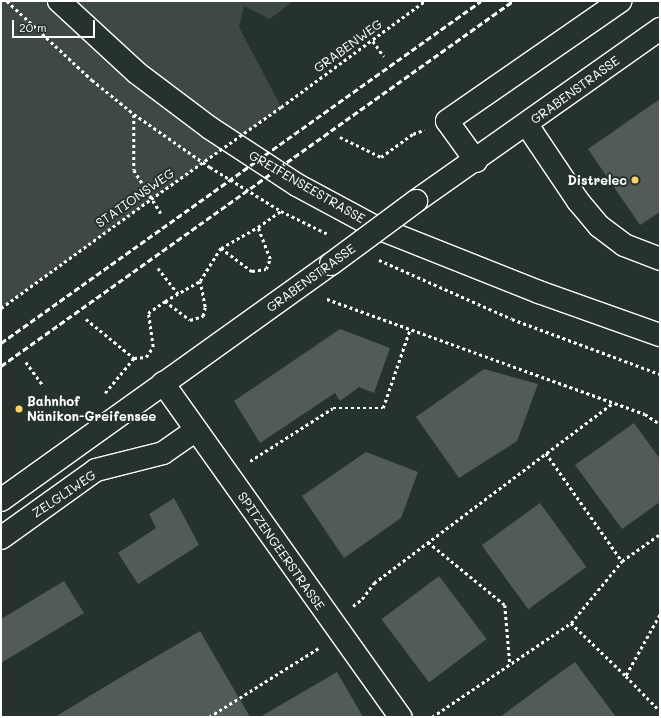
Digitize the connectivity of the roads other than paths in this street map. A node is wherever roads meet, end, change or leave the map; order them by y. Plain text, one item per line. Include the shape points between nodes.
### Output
1 (59, 1) edge
2 (620, 1) edge
3 (660, 29) edge
4 (527, 124) junction
5 (476, 161) junction
6 (660, 259) edge
7 (660, 335) edge
8 (163, 383) junction
9 (196, 430) junction
10 (1, 500) edge
11 (1, 538) edge
12 (400, 717) edge

1 - 7 street, GREIFENSEESTRASSE via 137,73 210,128 297,185 373,226 539,292
2 - 5 street via 447,121
3 - 4 street, GRABENSTRASSE
4 - 5 street, GRABENSTRASSE
4 - 6 street via 578,201 599,226 624,245
5 - 8 street, GRABENSTRASSE, bridge via 416,201
8 - 9 street, SPITZENGEERSTRASSE
8 - 10 street, GRABENSTRASSE
9 - 11 street, ZELGLIWEG via 163,454 96,470
9 - 12 street, SPITZENGEERSTRASSE

